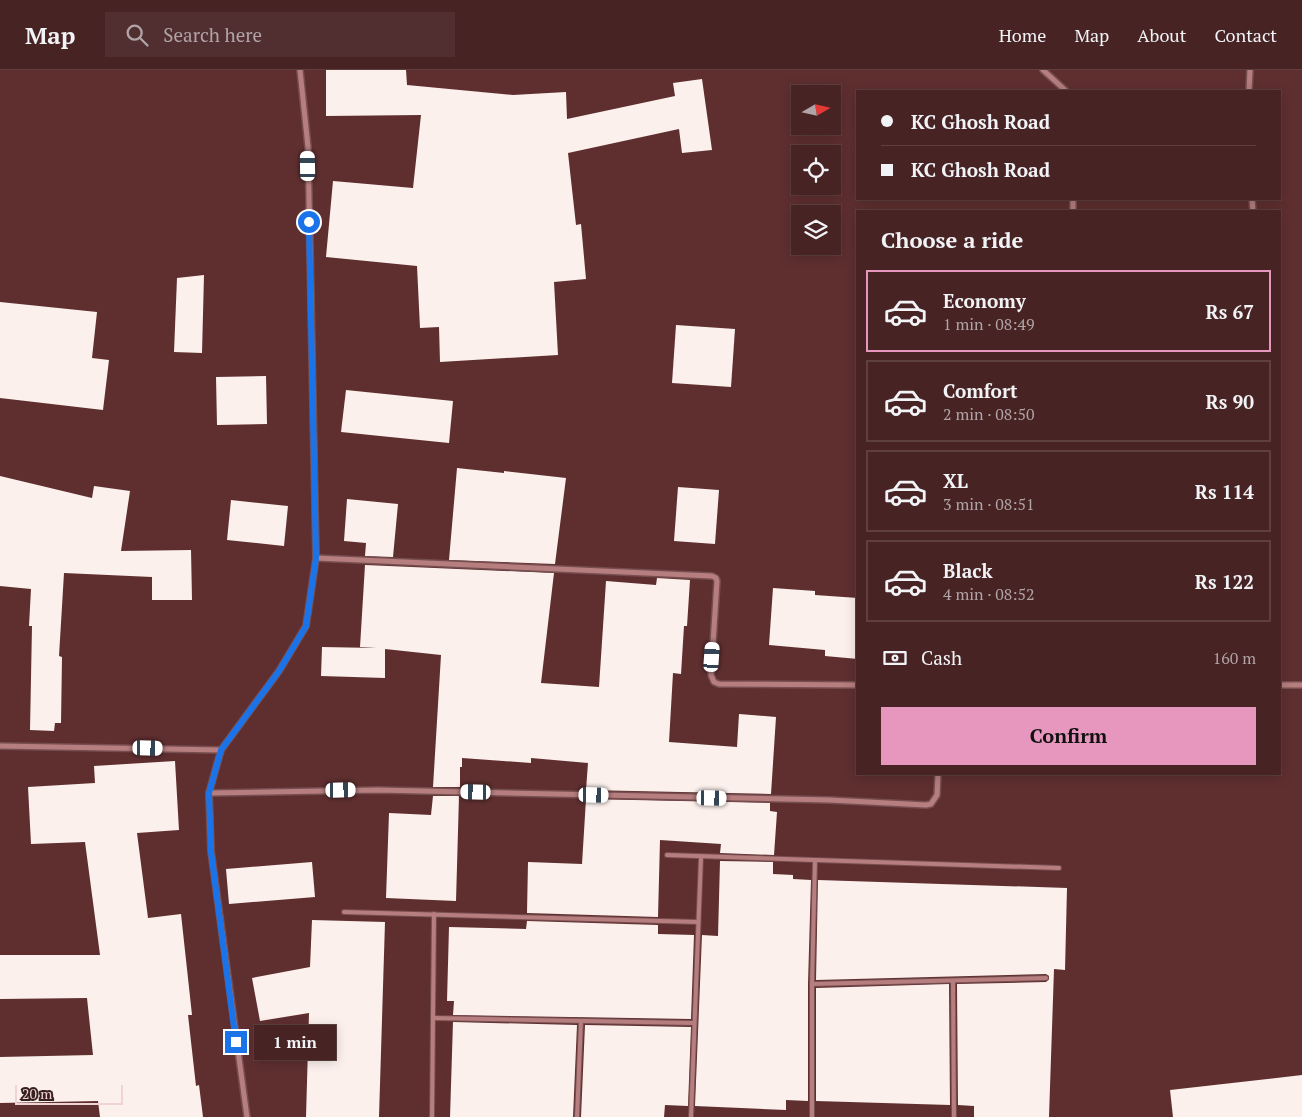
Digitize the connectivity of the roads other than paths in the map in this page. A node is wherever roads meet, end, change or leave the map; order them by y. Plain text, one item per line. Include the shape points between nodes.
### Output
1 (300, 70) edge
2 (1043, 70) edge
3 (1250, 70) edge
4 (1065, 90) edge
5 (1249, 90) edge
6 (316, 558) junction
7 (856, 685) edge
8 (1302, 685) edge
9 (1281, 686) edge
10 (0, 746) edge
11 (221, 750) junction
12 (938, 775) edge
13 (209, 793) junction
14 (666, 854) dead end
15 (700, 857) junction
16 (815, 861) junction
17 (1059, 868) dead end
18 (344, 912) dead end
19 (434, 914) junction
20 (698, 922) junction
21 (1046, 978) dead end
22 (953, 981) junction
23 (812, 984) junction
24 (433, 1018) junction
25 (581, 1021) junction
26 (694, 1023) junction
27 (246, 1117) edge
28 (432, 1117) edge
29 (577, 1117) edge
30 (691, 1117) edge
31 (812, 1117) edge
32 (954, 1117) edge

1 - 6 street via 308,147
2 - 4 street
3 - 5 street
6 - 7 street via 712,576 718,581 711,675 714,682
6 - 11 street via 306,626 279,671
8 - 9 street
10 - 11 street
11 - 13 street
12 - 13 street via 938,795 926,805 378,790
13 - 27 street via 211,852
14 - 15 lane
15 - 16 lane
15 - 20 lane
16 - 17 lane
16 - 23 lane
18 - 19 lane
19 - 20 lane
19 - 24 lane
20 - 26 lane
21 - 22 lane
22 - 23 lane
22 - 32 lane
23 - 31 lane
24 - 25 lane
24 - 28 lane
25 - 26 lane
25 - 29 lane
26 - 30 lane

